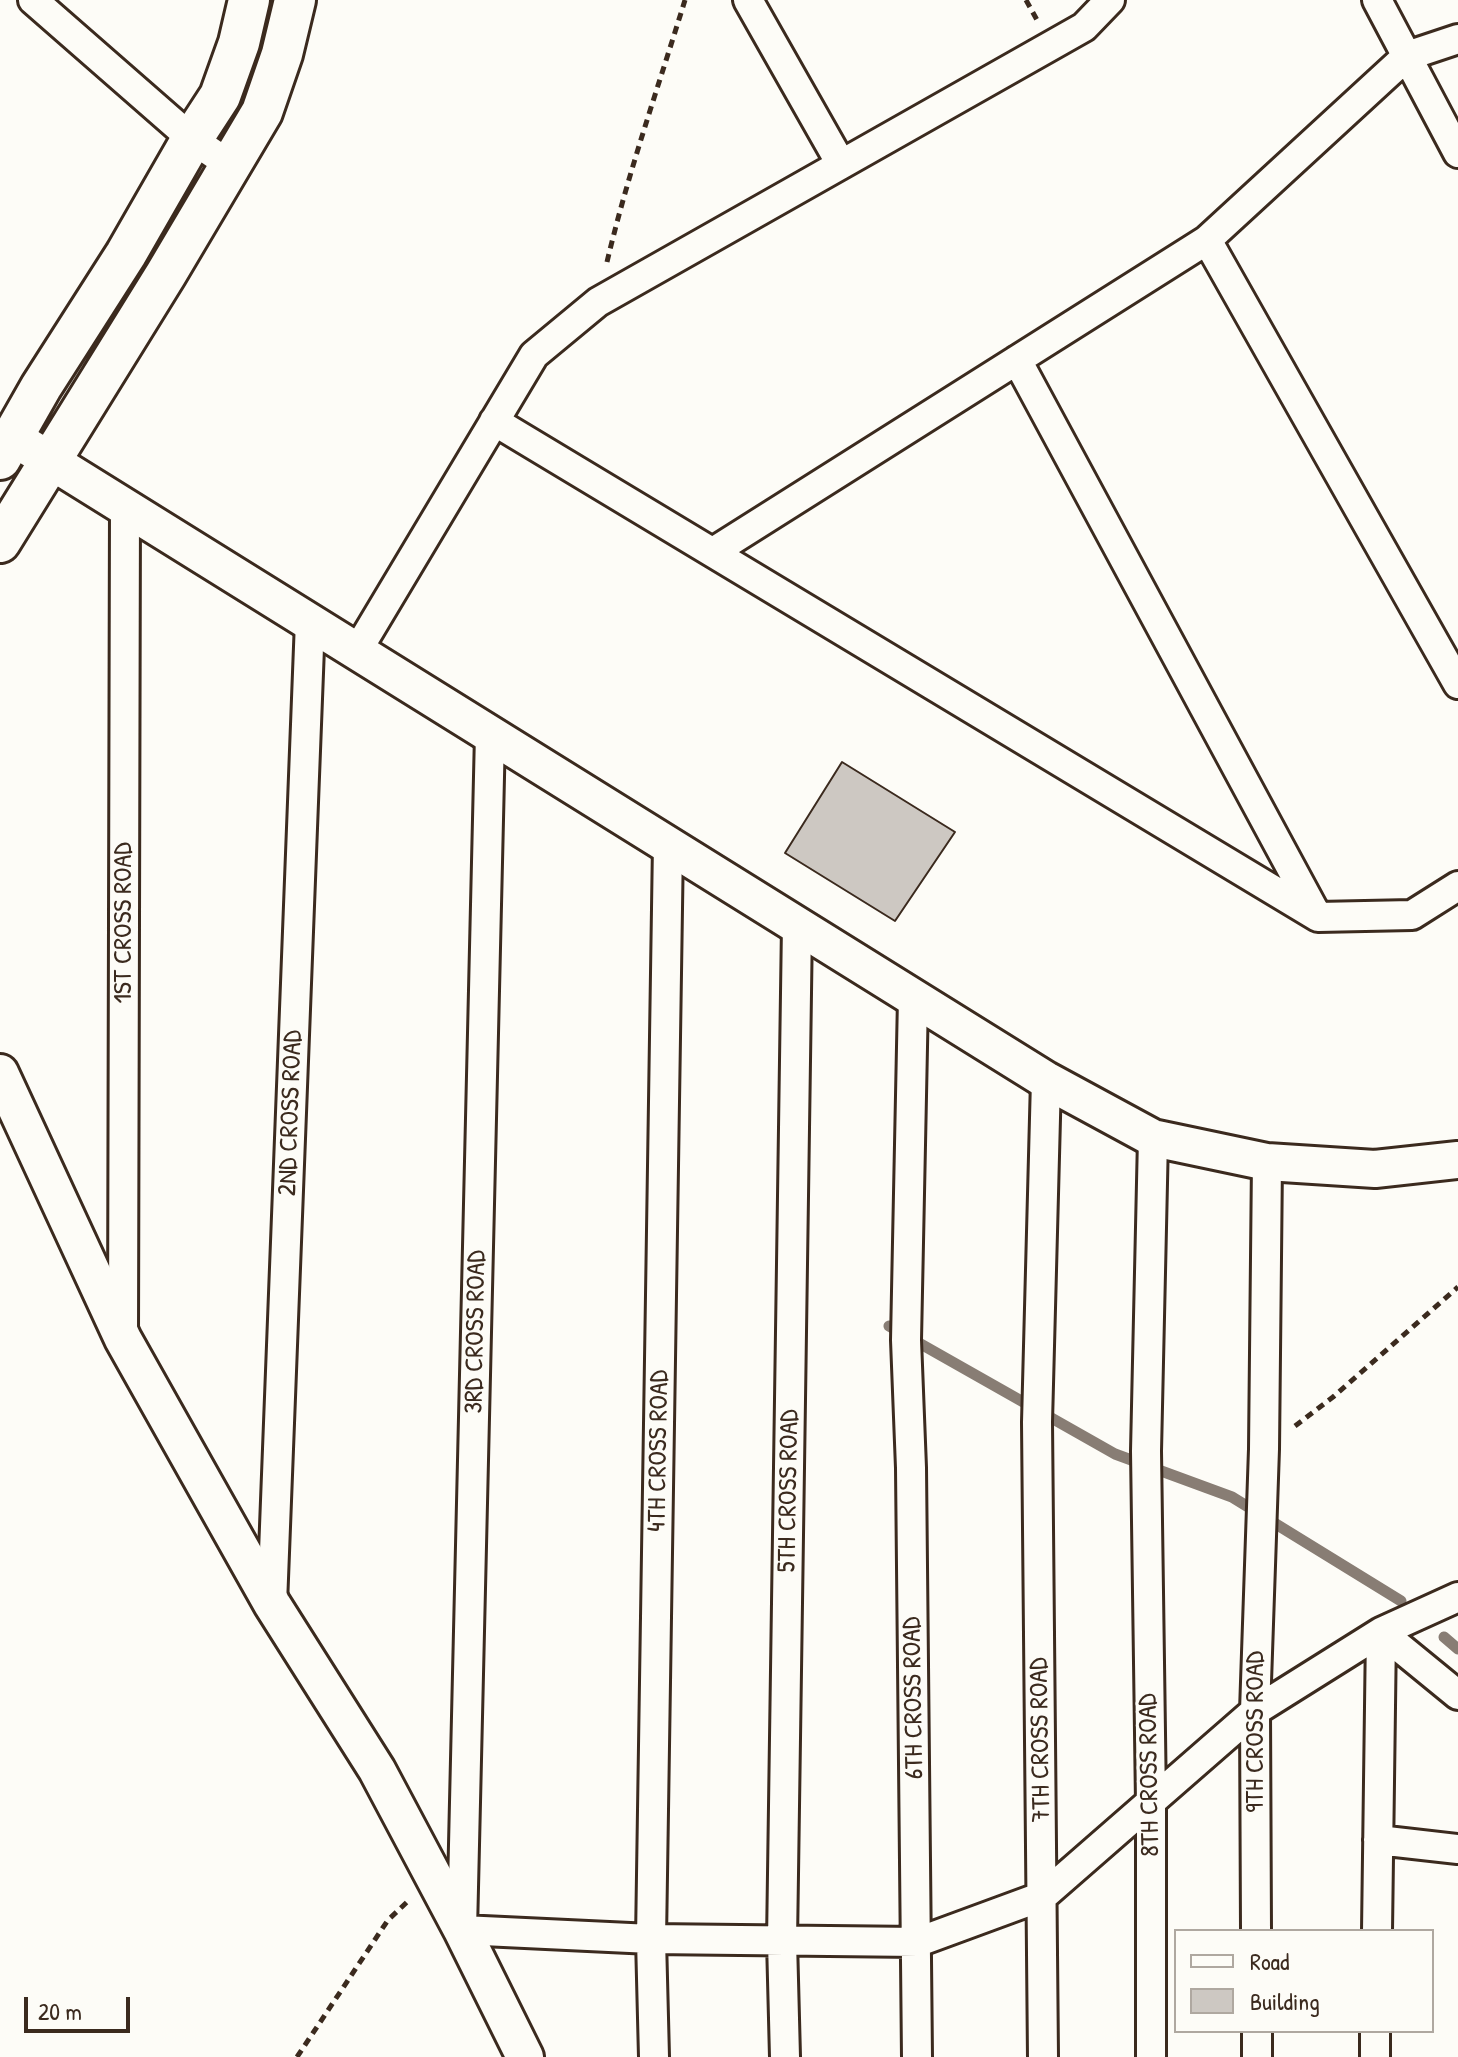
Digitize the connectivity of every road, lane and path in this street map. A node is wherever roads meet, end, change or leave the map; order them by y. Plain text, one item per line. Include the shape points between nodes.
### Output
1 (33, 0) edge
2 (249, 0) edge
3 (295, 0) edge
4 (685, 0) edge
5 (748, 0) edge
6 (1110, 0) edge
7 (1377, 0) edge
8 (1458, 39) edge
9 (1407, 56) junction
10 (192, 139) junction
11 (1458, 153) edge
12 (841, 164) junction
13 (230, 165) junction
14 (1207, 240) junction
15 (598, 302) junction
16 (1017, 360) junction
17 (494, 421) junction
18 (7, 448) edge
19 (51, 460) junction
20 (125, 506) junction
21 (0, 542) edge
22 (713, 552) junction
23 (310, 621) junction
24 (357, 651) junction
25 (1458, 684) edge
26 (490, 734) junction
27 (668, 844) junction
28 (1458, 886) edge
29 (1318, 917) junction
30 (797, 925) junction
31 (913, 998) junction
32 (0, 1073) edge
33 (1046, 1080) junction
34 (1153, 1138) junction
35 (1458, 1160) edge
36 (1267, 1162) junction
37 (1458, 1287) edge
38 (123, 1339) junction
39 (1264, 1449) junction
40 (1458, 1597) edge
41 (272, 1604) junction
42 (1381, 1632) junction
43 (1458, 1695) edge
44 (1255, 1711) junction
45 (1151, 1803) junction
46 (1378, 1840) junction
47 (1458, 1849) edge
48 (435, 1878) junction
49 (1043, 1896) junction
50 (1256, 1929) edge
51 (1377, 1929) edge
52 (462, 1930) junction
53 (651, 1939) junction
54 (782, 1941) junction
55 (918, 1942) junction
56 (1257, 2033) edge
57 (1375, 2033) edge
58 (297, 2057) edge
59 (525, 2057) edge
60 (654, 2057) edge
61 (785, 2057) edge
62 (917, 2057) edge
63 (1043, 2057) edge
64 (1151, 2057) edge
65 (1257, 2057) edge
66 (1375, 2057) edge

1 - 10 street
2 - 10 main road via 220,96
3 - 13 main road via 262,112
4 - 15 path via 620,208
5 - 12 street
6 - 12 street via 1084,27
7 - 9 street
8 - 9 street
9 - 11 street
9 - 14 street
10 - 13 street
10 - 18 main road
12 - 15 street
13 - 19 main road
14 - 16 street
14 - 25 street
15 - 17 street via 534,355
16 - 22 street
16 - 29 street
17 - 22 street
17 - 24 street
18 - 19 street
19 - 20 street
19 - 21 main road
20 - 23 street
20 - 38 street, 1ST CROSS ROAD
22 - 29 street
23 - 24 street
23 - 41 street, 2ND CROSS ROAD
24 - 26 street
26 - 27 street
26 - 52 street, 3RD CROSS ROAD
27 - 30 street
27 - 53 street, 4TH CROSS ROAD
28 - 29 street via 1412,915
30 - 31 street
30 - 54 street, 5TH CROSS ROAD
31 - 33 street
31 - 55 street, 6TH CROSS ROAD via 906,1326
32 - 38 street
33 - 34 street
33 - 49 street, 7TH CROSS ROAD via 1037,1422
34 - 36 street
34 - 45 street, 8TH CROSS ROAD via 1146,1451
35 - 36 street via 1375,1169
36 - 39 street
37 - 39 path via 1333,1397
38 - 41 street
39 - 44 street, 9TH CROSS ROAD
40 - 42 street
41 - 48 street via 377,1770
42 - 43 street
42 - 44 street
42 - 46 street
44 - 45 street
44 - 50 street, 9TH CROSS ROAD
45 - 49 street
45 - 64 street, 8TH CROSS ROAD
46 - 47 street
46 - 51 street
48 - 52 street
48 - 58 path via 388,1920
49 - 55 street
49 - 63 street, 7TH CROSS ROAD
52 - 53 street
52 - 59 street
53 - 54 street
53 - 60 street, 4TH CROSS ROAD
54 - 55 street
54 - 61 street, 5TH CROSS ROAD
55 - 62 street, 6TH CROSS ROAD
56 - 65 street
57 - 66 street

